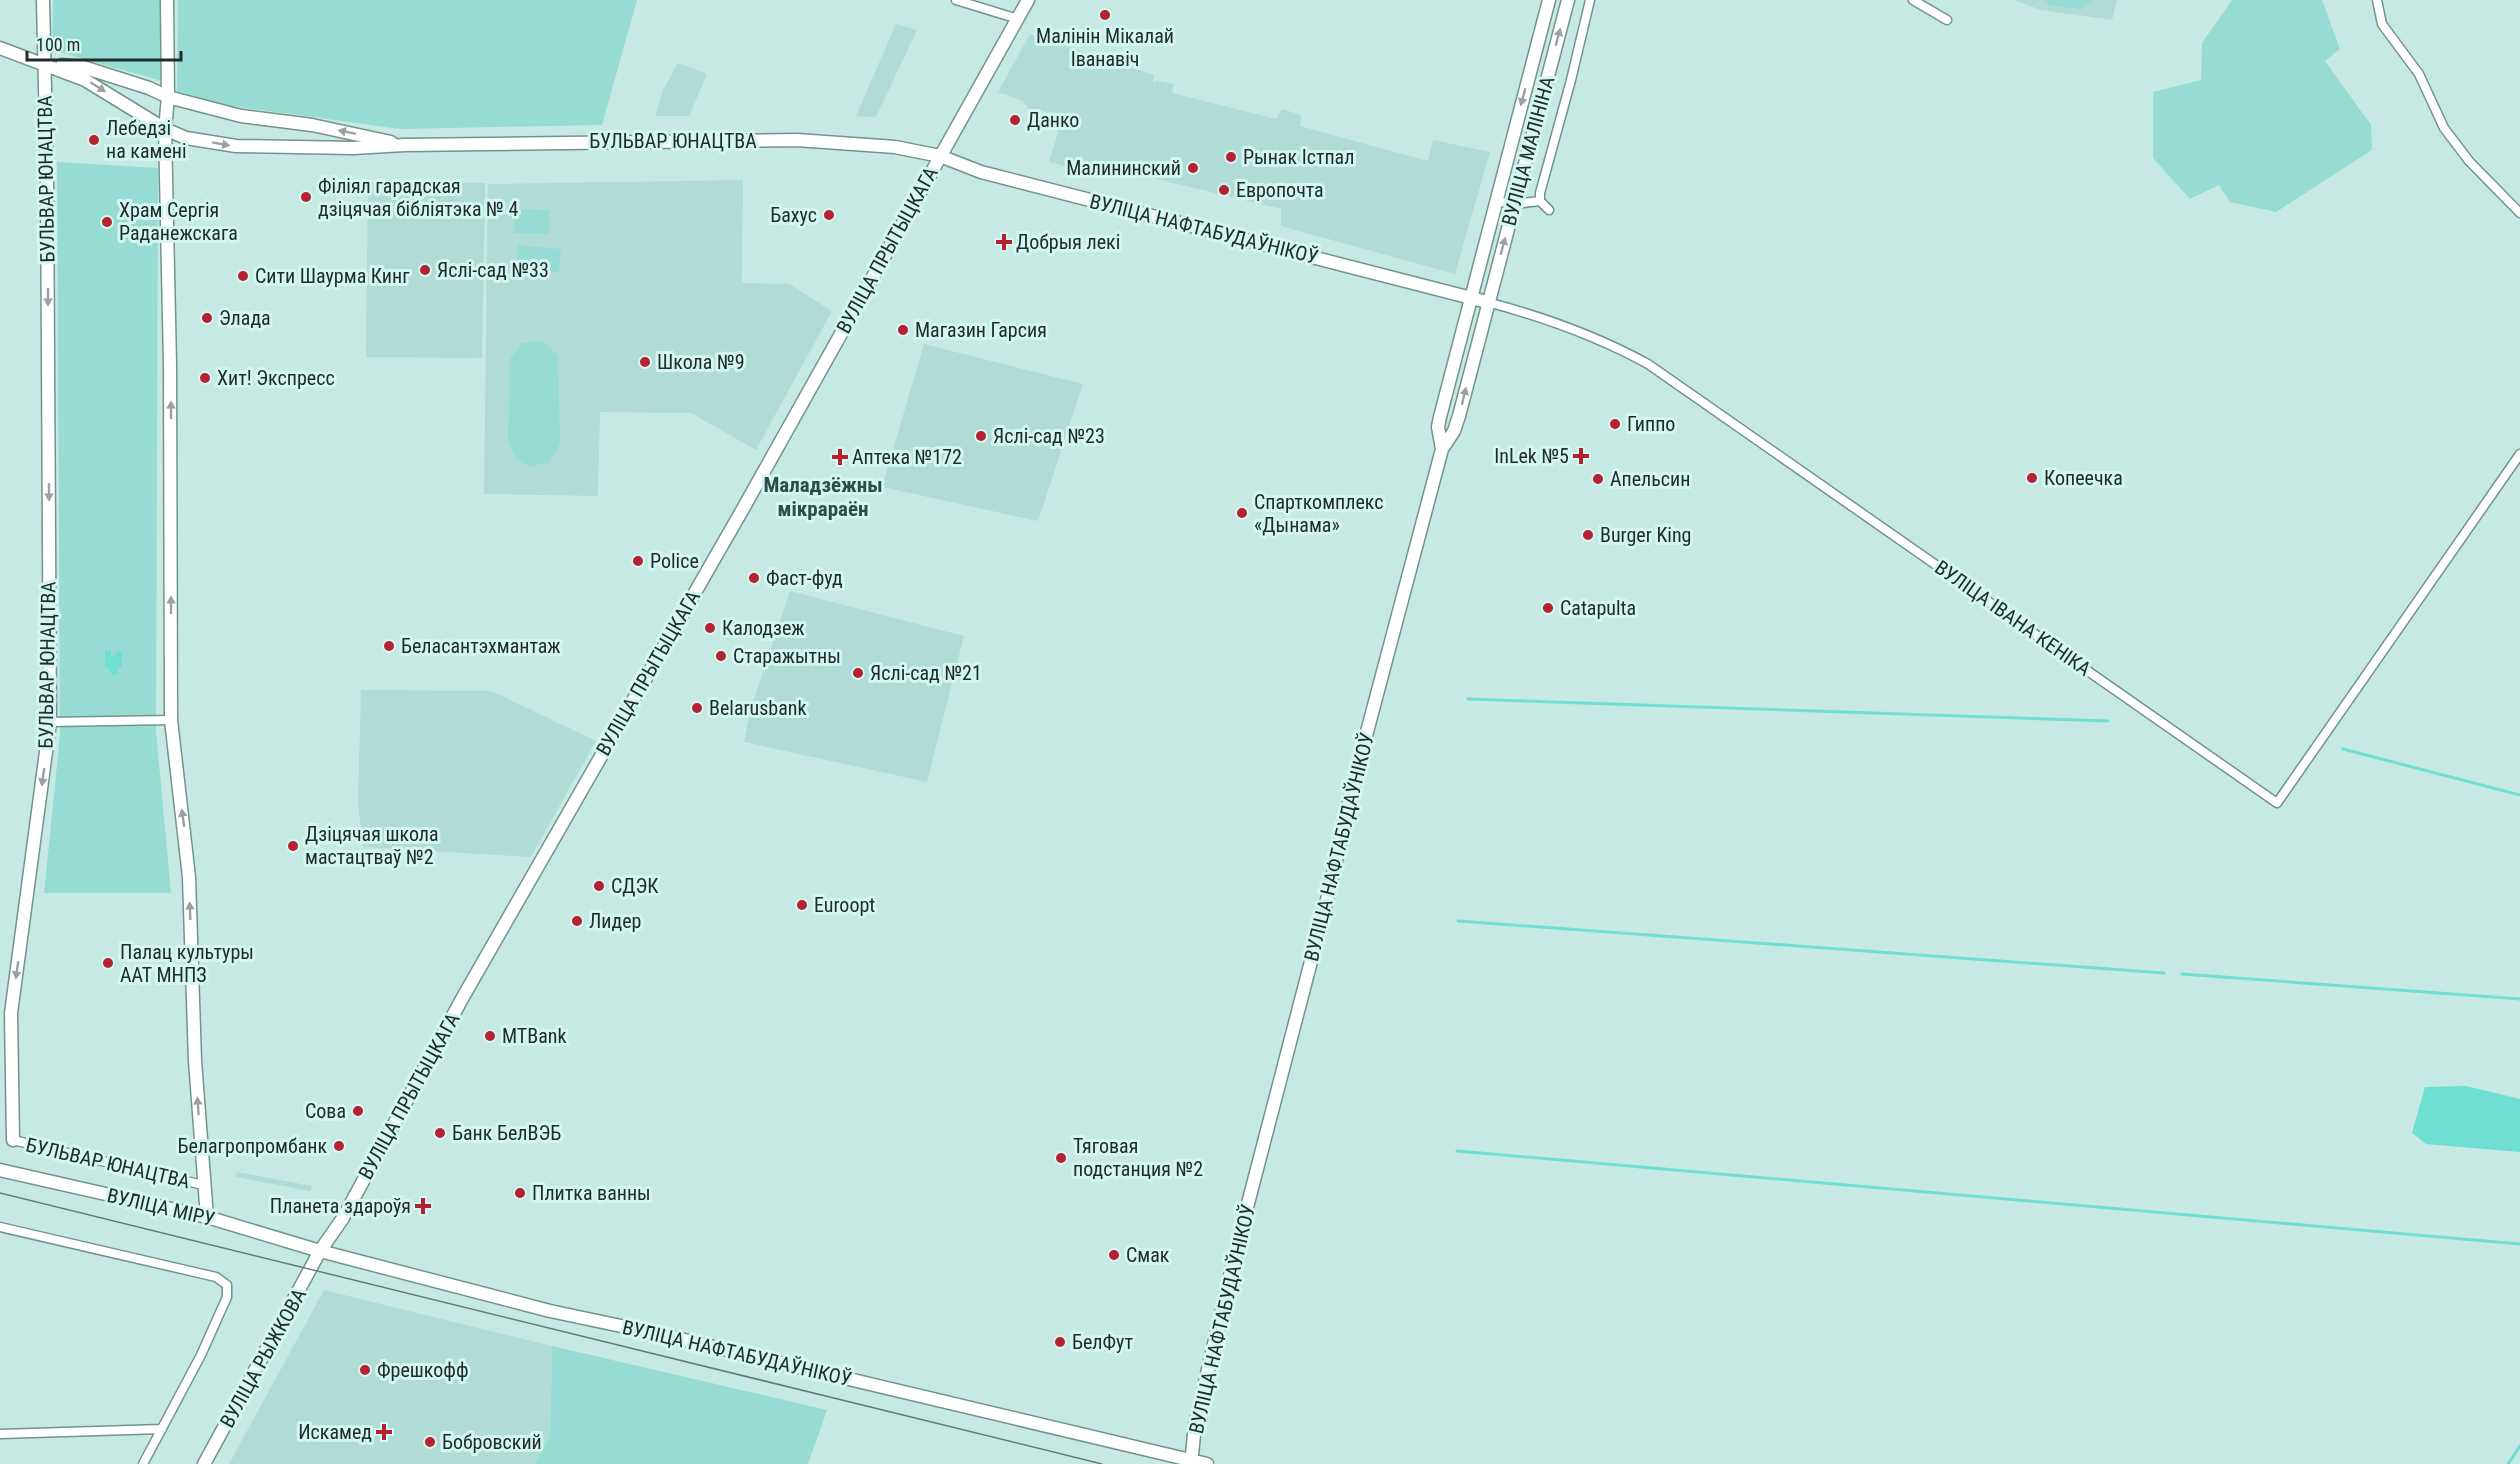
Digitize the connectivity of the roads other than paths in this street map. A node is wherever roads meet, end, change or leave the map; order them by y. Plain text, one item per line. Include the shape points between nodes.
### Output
1 (43, 0) edge
2 (167, 0) edge
3 (957, 0) edge
4 (1028, 0) edge
5 (1549, 0) edge
6 (1568, 0) edge
7 (1590, 0) edge
8 (1913, 0) edge
9 (2377, 0) edge
10 (1018, 19) junction
11 (1947, 20) dead end
12 (0, 48) edge
13 (45, 63) junction
14 (168, 97) junction
15 (165, 129) junction
16 (404, 145) junction
17 (940, 156) junction
18 (1495, 201) junction
19 (1540, 201) junction
20 (1514, 204) junction
21 (1549, 210) dead end
22 (2520, 213) edge
23 (1470, 298) junction
24 (1487, 302) junction
25 (1442, 449) junction
26 (2520, 454) edge
27 (171, 720) junction
28 (50, 722) junction
29 (13, 1140) joint
30 (0, 1170) edge
31 (203, 1185) junction
32 (207, 1217) junction
33 (0, 1227) edge
34 (320, 1251) junction
35 (162, 1429) junction
36 (0, 1434) edge
37 (1191, 1462) edge
38 (142, 1464) edge
39 (204, 1464) edge
40 (1208, 1464) edge

1 - 13 main road, БУЛЬВАР ЮНАЦТВА
2 - 14 main road, БУЛЬВАР ЮНАЦТВА
3 - 10 street
4 - 10 main road, ВУЛІЦА ПРЫТЫЦКАГА
5 -> 18 main road, ВУЛІЦА МАЛІНІНА
20 -> 6 main road, ВУЛІЦА МАЛІНІНА
7 - 19 street, ВУЛІЦА МАЛІНІНА
8 - 11 street
9 - 22 street via 2382,24 2419,74 2445,128 2469,161
10 - 17 main road, ВУЛІЦА ПРЫТЫЦКАГА
12 - 13 main road
13 - 14 main road, БУЛЬВАР ЮНАЦТВА via 83,68
13 -> 15 main road, БУЛЬВАР ЮНАЦТВА via 85,80
13 -> 28 main road, БУЛЬВАР ЮНАЦТВА
14 - 15 main road, БУЛЬВАР ЮНАЦТВА
16 -> 14 main road, БУЛЬВАР ЮНАЦТВА via 312,125 241,116
15 -> 16 main road, БУЛЬВАР ЮНАЦТВА via 186,138 236,146
27 -> 15 main road, БУЛЬВАР ЮНАЦТВА
16 - 17 main road, БУЛЬВАР ЮНАЦТВА via 797,140 895,147
17 - 23 main road, ВУЛІЦА НАФТАБУДАЎНІКОЎ via 981,172
17 - 34 main road, ВУЛІЦА ПРЫТЫЦКАГА via 463,997 343,1218
18 - 20 street
18 - 23 main road, ВУЛІЦА МАЛІНІНА
19 - 20 street
19 - 21 street, ВУЛІЦА МАЛІНІНА
24 -> 20 main road, ВУЛІЦА МАЛІНІНА
23 - 24 main road, ВУЛІЦА НАФТАБУДАЎНІКОЎ
23 - 25 main road, ВУЛІЦА НАФТАБУДАЎНІКОЎ via 1438,427
25 -> 24 main road, ВУЛІЦА НАФТАБУДАЎНІКОЎ via 1457,425
24 - 26 street, ВУЛІЦА ІВАНА КЕНІКА via 1576,329 1648,364 2277,803
25 - 37 main road, ВУЛІЦА НАФТАБУДАЎНІКОЎ via 1238,1242 1195,1425
27 - 28 street
31 -> 27 main road, БУЛЬВАР ЮНАЦТВА via 189,877
28 -> 29 main road, БУЛЬВАР ЮНАЦТВА via 11,1012
29 - 31 street, БУЛЬВАР ЮНАЦТВА
30 - 32 main road, ВУЛІЦА МІРУ
31 - 32 main road, БУЛЬВАР ЮНАЦТВА
32 - 34 main road, ВУЛІЦА МІРУ
33 - 35 street via 216,1277 227,1284 227,1297
34 - 37 main road, ВУЛІЦА НАФТАБУДАЎНІКОЎ via 550,1311
34 - 39 main road, ВУЛІЦА РЫЖКОВА
35 - 36 street
35 - 38 street
37 - 40 main road

